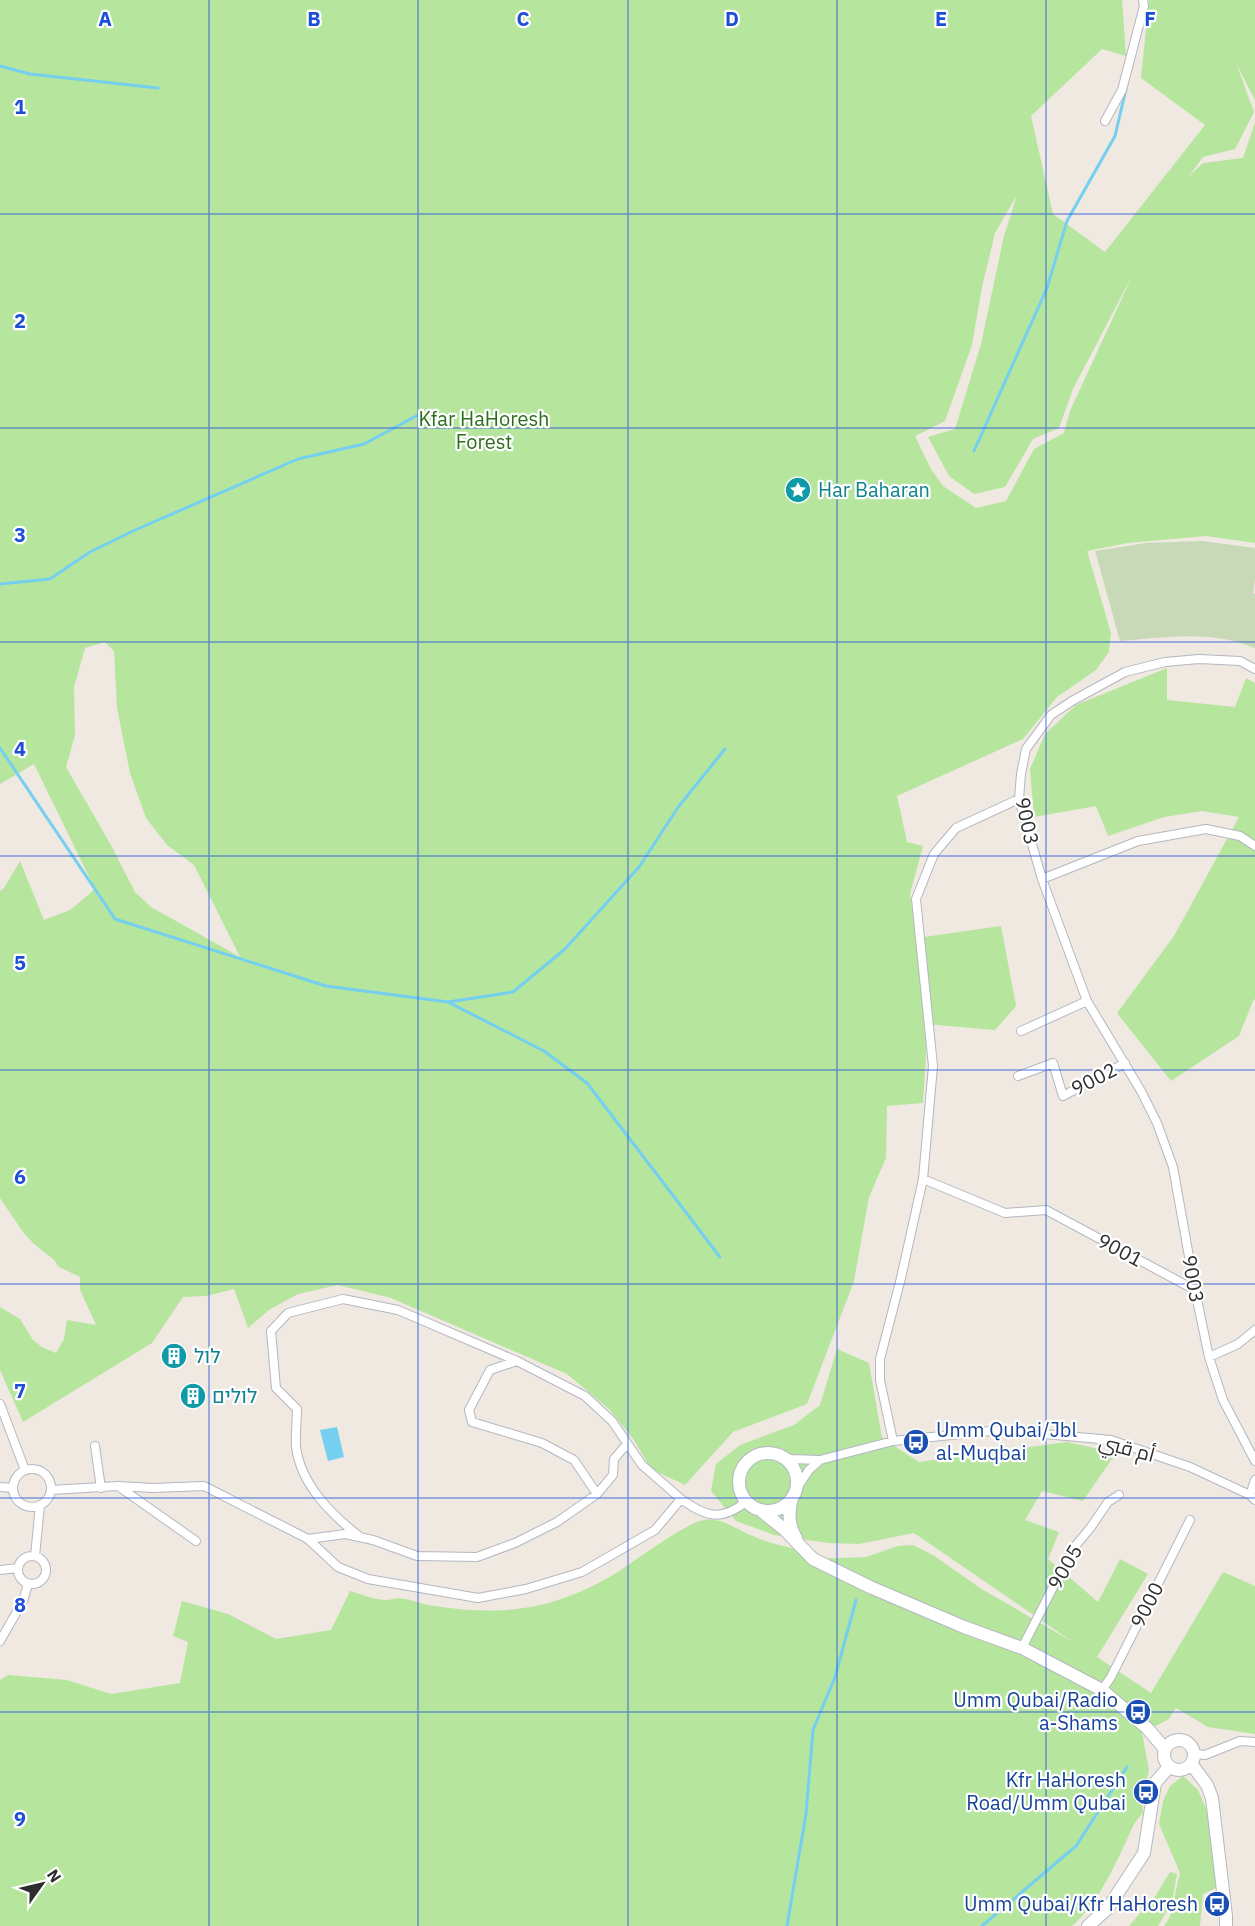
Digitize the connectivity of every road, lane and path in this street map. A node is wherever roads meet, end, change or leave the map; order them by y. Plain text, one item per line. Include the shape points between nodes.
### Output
1 (1143, 0) edge
2 (1106, 121) dead end
3 (1255, 669) edge
4 (1019, 799) junction
5 (1255, 846) edge
6 (1042, 879) junction
7 (1087, 1001) junction
8 (1021, 1031) dead end
9 (1125, 1064) junction
10 (1018, 1077) dead end
11 (923, 1179) junction
12 (1195, 1290) junction
13 (1255, 1330) edge
14 (1209, 1357) junction
15 (516, 1361) junction
16 (0, 1404) edge
17 (893, 1441) junction
18 (627, 1444) junction
19 (95, 1446) dead end
20 (780, 1455) junction
21 (820, 1460) junction
22 (1255, 1461) edge
23 (25, 1470) junction
24 (1255, 1480) edge
25 (118, 1486) junction
26 (0, 1487) edge
27 (13, 1488) junction
28 (101, 1488) junction
29 (51, 1490) junction
30 (794, 1493) junction
31 (597, 1494) junction
32 (1119, 1495) dead end
33 (1253, 1498) edge
34 (681, 1499) junction
35 (747, 1501) junction
36 (40, 1505) junction
37 (760, 1510) junction
38 (1190, 1520) dead end
39 (360, 1537) junction
40 (308, 1539) junction
41 (196, 1541) dead end
42 (802, 1547) junction
43 (35, 1556) junction
44 (18, 1568) junction
45 (0, 1570) edge
46 (28, 1584) junction
47 (0, 1641) edge
48 (1022, 1648) junction
49 (1102, 1690) junction
50 (1255, 1742) edge
51 (1165, 1749) junction
52 (1193, 1760) junction
53 (1169, 1767) junction
54 (1088, 1926) edge
55 (1226, 1926) edge

1 - 2 street via 1122,90
3 - 4 street, 9003 via 1240,661 1199,658 1165,662 1125,672 1072,701 1051,715 1026,749
4 - 6 street, 9003
4 - 11 street via 956,828 934,854 916,899 933,1066
5 - 6 street via 1240,836 1206,829 1138,841
6 - 7 street, 9003
7 - 8 street
7 - 9 street, 9003
9 - 10 street, 9002 via 1063,1096 1053,1063
9 - 12 street, 9003 via 1157,1123 1173,1167
11 - 12 street, 9001 via 1005,1213 1046,1210
11 - 17 street via 880,1359 880,1380
12 - 14 street, 9003
13 - 14 street via 1238,1344
14 - 22 street, 9003 via 1223,1400
15 - 18 street via 585,1396 612,1421
15 - 31 street via 490,1371 469,1410 472,1422 542,1443 574,1460
15 - 39 street via 398,1310 344,1299 288,1313 271,1331 276,1388 297,1409 296,1448 309,1485 344,1525
16 - 23 street
17 - 21 street, أم قبي
17 - 33 street, أم قبي via 1000,1430 1111,1440 1190,1467
18 - 31 street via 615,1459 613,1475
18 - 34 street via 642,1465
19 - 28 street
20 - 21 street, أم قبي
20 - 30 street via 794,1469
20 - 35 street via 764,1453 747,1462 739,1479
21 - 30 street
23 - 27 street via 16,1477
23 - 29 street via 43,1473
24 - 33 street
25 - 28 street
25 - 40 street via 204,1486
25 - 41 street
26 - 27 street
27 - 36 street via 22,1504
28 - 29 street
29 - 36 street
30 - 37 street via 780,1509
30 - 42 street via 790,1520
31 - 39 street via 514,1544 477,1557 417,1557
32 - 48 street, 9005 via 1108,1502 1072,1550
34 - 35 street via 699,1512 721,1516
34 - 40 street via 655,1530 582,1572 478,1598 368,1579 338,1567
35 - 37 street
36 - 43 street
37 - 42 street
38 - 49 street, 9000
39 - 40 street via 345,1534
42 - 48 street via 813,1559 870,1587
43 - 44 street via 22,1560
43 - 46 street via 43,1561 46,1574 37,1584
44 - 45 street
44 - 46 street via 19,1576
46 - 47 street via 23,1601
48 - 49 street
49 - 51 street via 1147,1728
50 - 52 street via 1240,1741
51 - 52 street via 1171,1742 1184,1741 1193,1747
51 - 53 street via 1164,1759
52 - 53 street via 1188,1768 1179,1771
52 - 55 street via 1212,1798
53 - 54 street via 1155,1783 1144,1853 1108,1908

